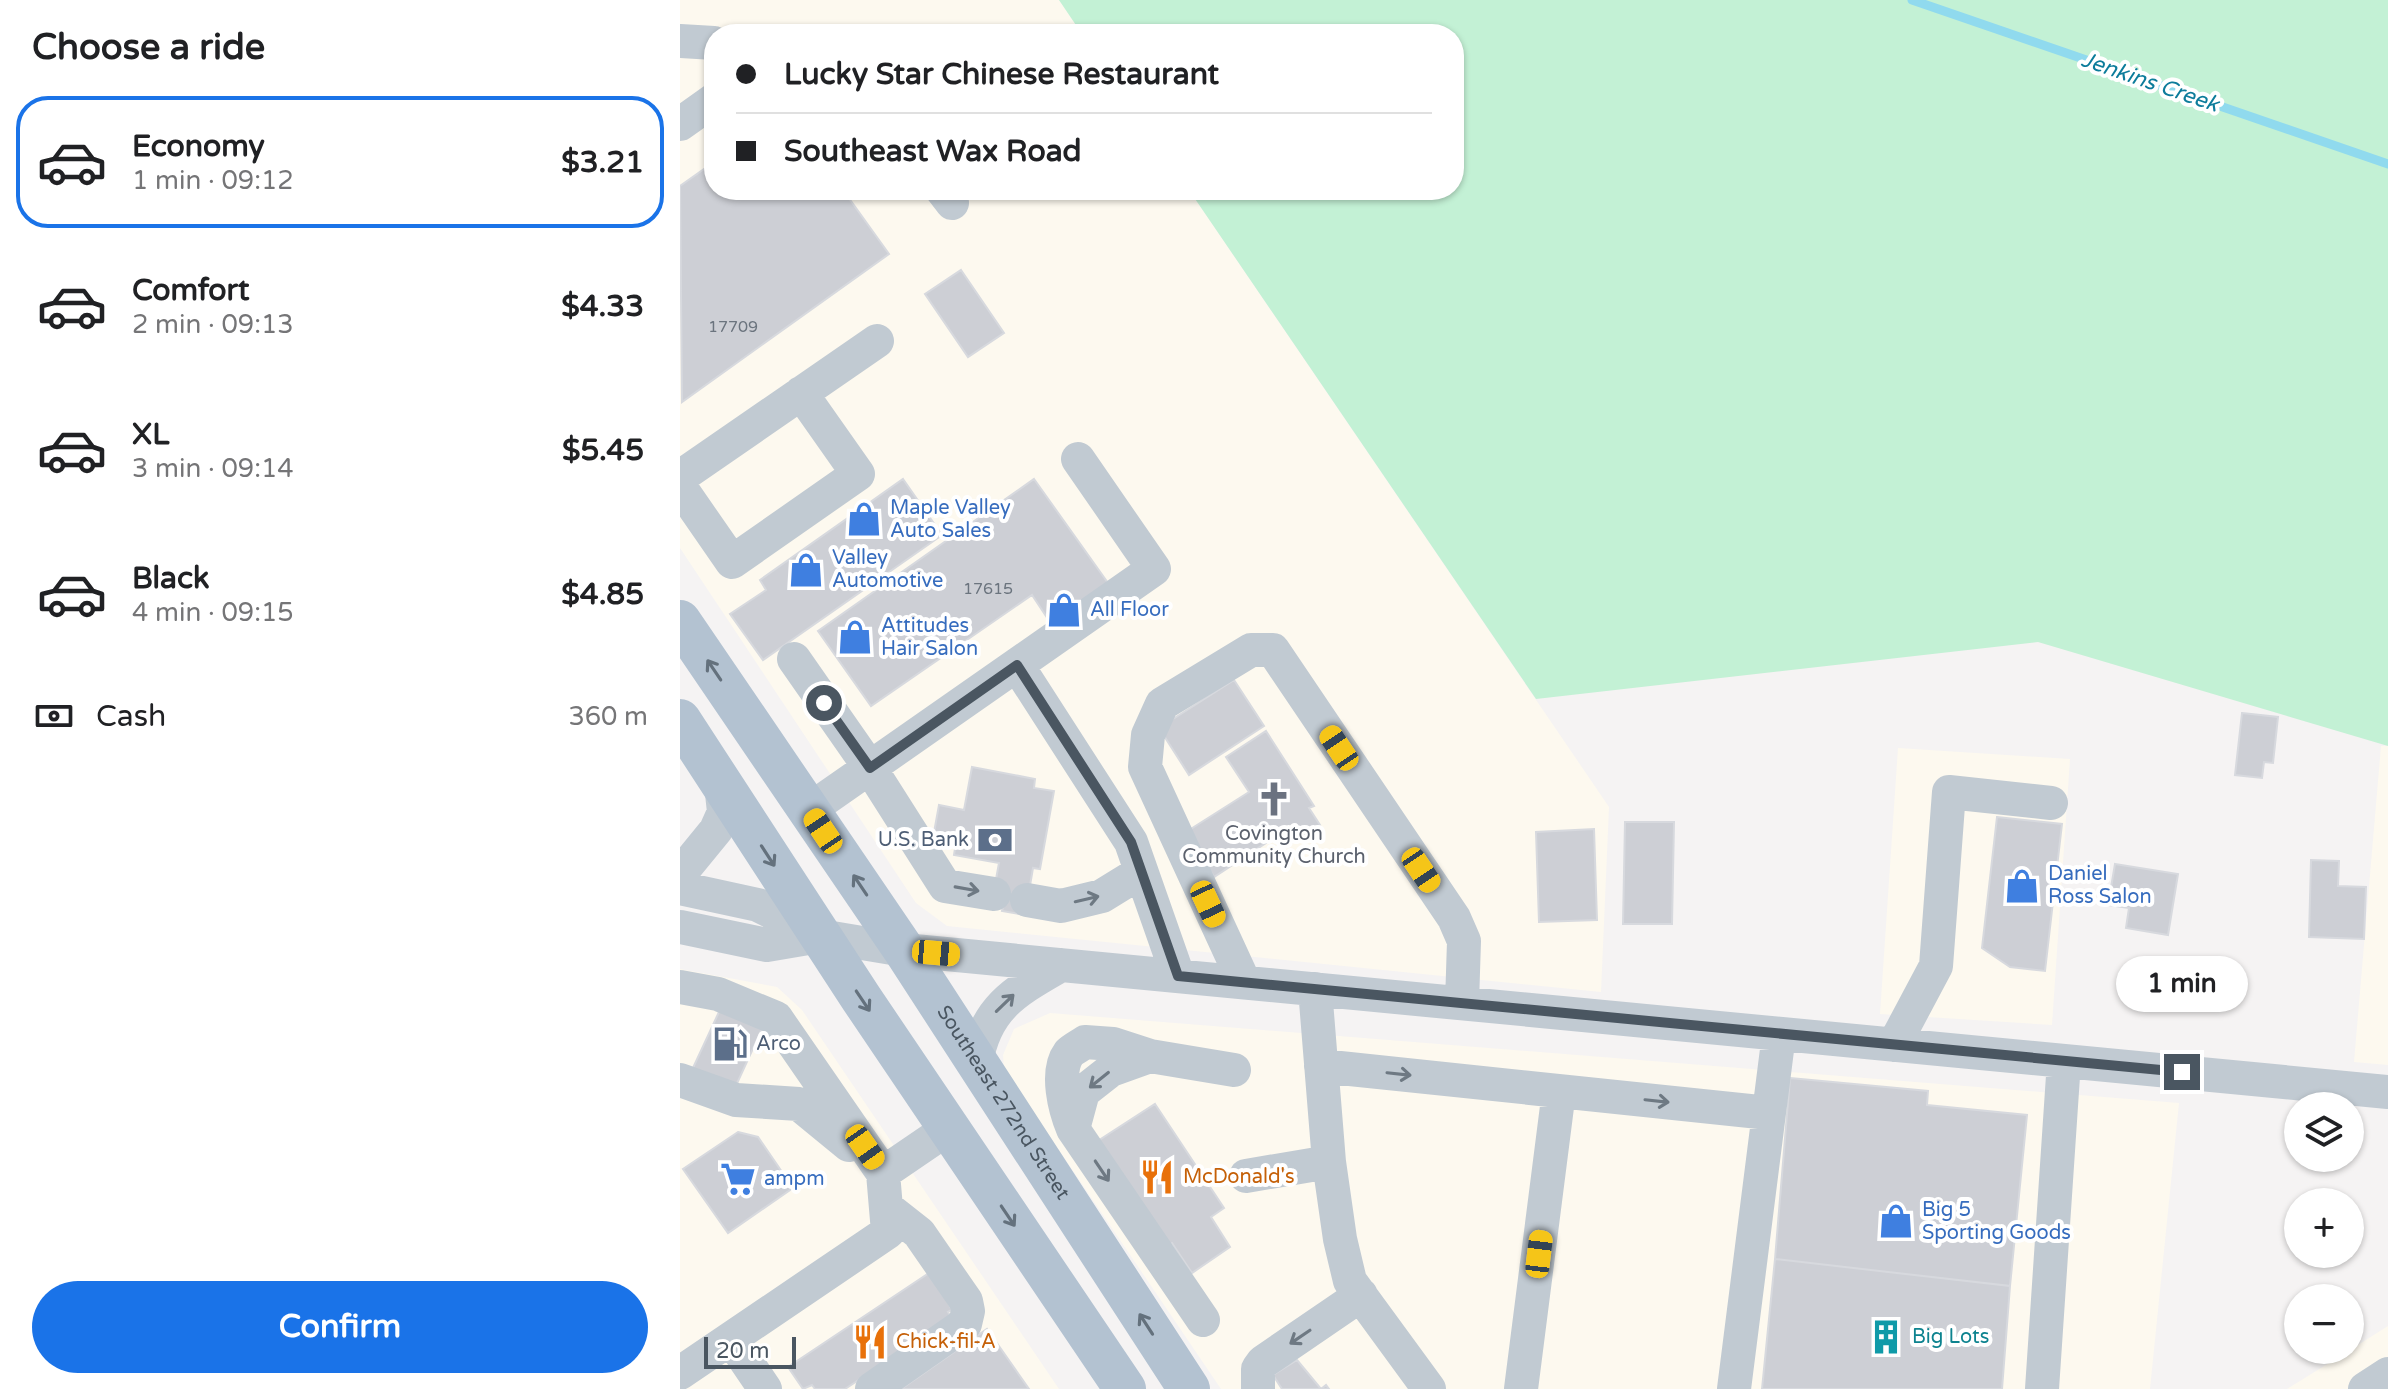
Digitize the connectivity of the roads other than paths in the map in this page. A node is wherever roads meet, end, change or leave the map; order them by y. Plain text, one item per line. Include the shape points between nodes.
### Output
1 (680, 41) edge
2 (704, 42) edge
3 (704, 107) edge
4 (680, 124) edge
5 (877, 341) dead end
6 (801, 393) junction
7 (1078, 459) dead end
8 (680, 477) edge
9 (680, 487) edge
10 (680, 621) edge
11 (794, 659) dead end
12 (1017, 665) junction
13 (680, 720) edge
14 (870, 768) junction
15 (721, 784) junction
16 (2051, 803) dead end
17 (809, 810) junction
18 (1141, 872) junction
19 (680, 874) edge
20 (680, 888) edge
21 (994, 894) dead end
22 (1027, 900) dead end
23 (680, 927) edge
24 (820, 936) junction
25 (904, 950) junction
26 (1061, 965) junction
27 (1178, 976) junction
28 (1244, 982) junction
29 (680, 987) edge
30 (1315, 989) junction
31 (1462, 1003) junction
32 (1779, 1034) junction
33 (1894, 1045) junction
34 (2064, 1061) junction
35 (976, 1063) junction
36 (1321, 1066) junction
37 (1234, 1070) dead end
38 (680, 1080) edge
39 (1559, 1091) junction
40 (2388, 1092) edge
41 (1769, 1113) junction
42 (949, 1128) junction
43 (1329, 1162) junction
44 (883, 1173) junction
45 (1246, 1176) dead end
46 (886, 1207) junction
47 (1361, 1295) junction
48 (1203, 1320) dead end
49 (731, 1339) junction
50 (1095, 1345) junction
51 (680, 1373) edge
52 (2388, 1374) edge
53 (680, 1381) edge
54 (685, 1389) edge
55 (765, 1389) edge
56 (872, 1389) edge
57 (1109, 1389) edge
58 (1125, 1389) edge
59 (1189, 1389) edge
60 (1258, 1389) edge
61 (1429, 1389) edge
62 (1521, 1389) edge
63 (1734, 1389) edge
64 (2042, 1389) edge
65 (2365, 1389) edge

1 - 2 street
3 - 4 street
5 - 6 street
6 - 8 street
6 - 9 street via 858,474 732,562
7 - 12 street via 1154,569
17 -> 10 main road, Southeast 272nd Street
11 - 14 street
12 - 14 street
12 - 18 street via 1131,842
13 - 15 main road
14 - 17 street
14 -> 21 street via 945,886
15 - 19 street via 724,812 716,830
15 -> 24 main road
16 - 33 street via 1949,792 1936,966
25 -> 17 main road, Southeast 272nd Street
22 -> 18 street via 1061,906 1102,896
18 - 27 street
20 - 24 street via 758,905
23 - 24 street via 767,945
24 - 25 street
24 -> 42 main road
25 - 26 street
25 - 35 main road, Southeast 272nd Street
26 - 27 street
35 -> 26 street via 981,1035 992,1016 1020,989
27 - 28 street
28 - 30 street
28 - 31 street via 1145,767 1148,735 1162,704 1251,650 1273,650 1454,918 1464,941
29 - 44 street via 718,994 776,1018
30 - 31 street
30 - 36 street
31 - 32 street
32 - 33 street
32 - 41 street
33 - 34 street
34 - 40 street
34 - 64 street
59 -> 35 main road, Southeast 272nd Street
36 -> 39 street
36 - 43 street
37 -> 48 street via 1150,1056 1111,1070 1083,1092 1073,1129
38 - 44 street via 736,1100 799,1104
39 -> 41 street
39 - 62 street
41 - 63 street
42 - 44 street
42 -> 50 main road
43 - 45 street
43 - 47 street via 1350,1281
44 - 46 street
46 - 49 street via 888,1232
46 - 56 street via 919,1233 968,1311 965,1324
47 -> 60 street via 1263,1362
47 - 61 street
49 - 51 street
49 - 55 street
50 - 57 street
50 - 58 main road
52 - 65 street
53 - 54 street

